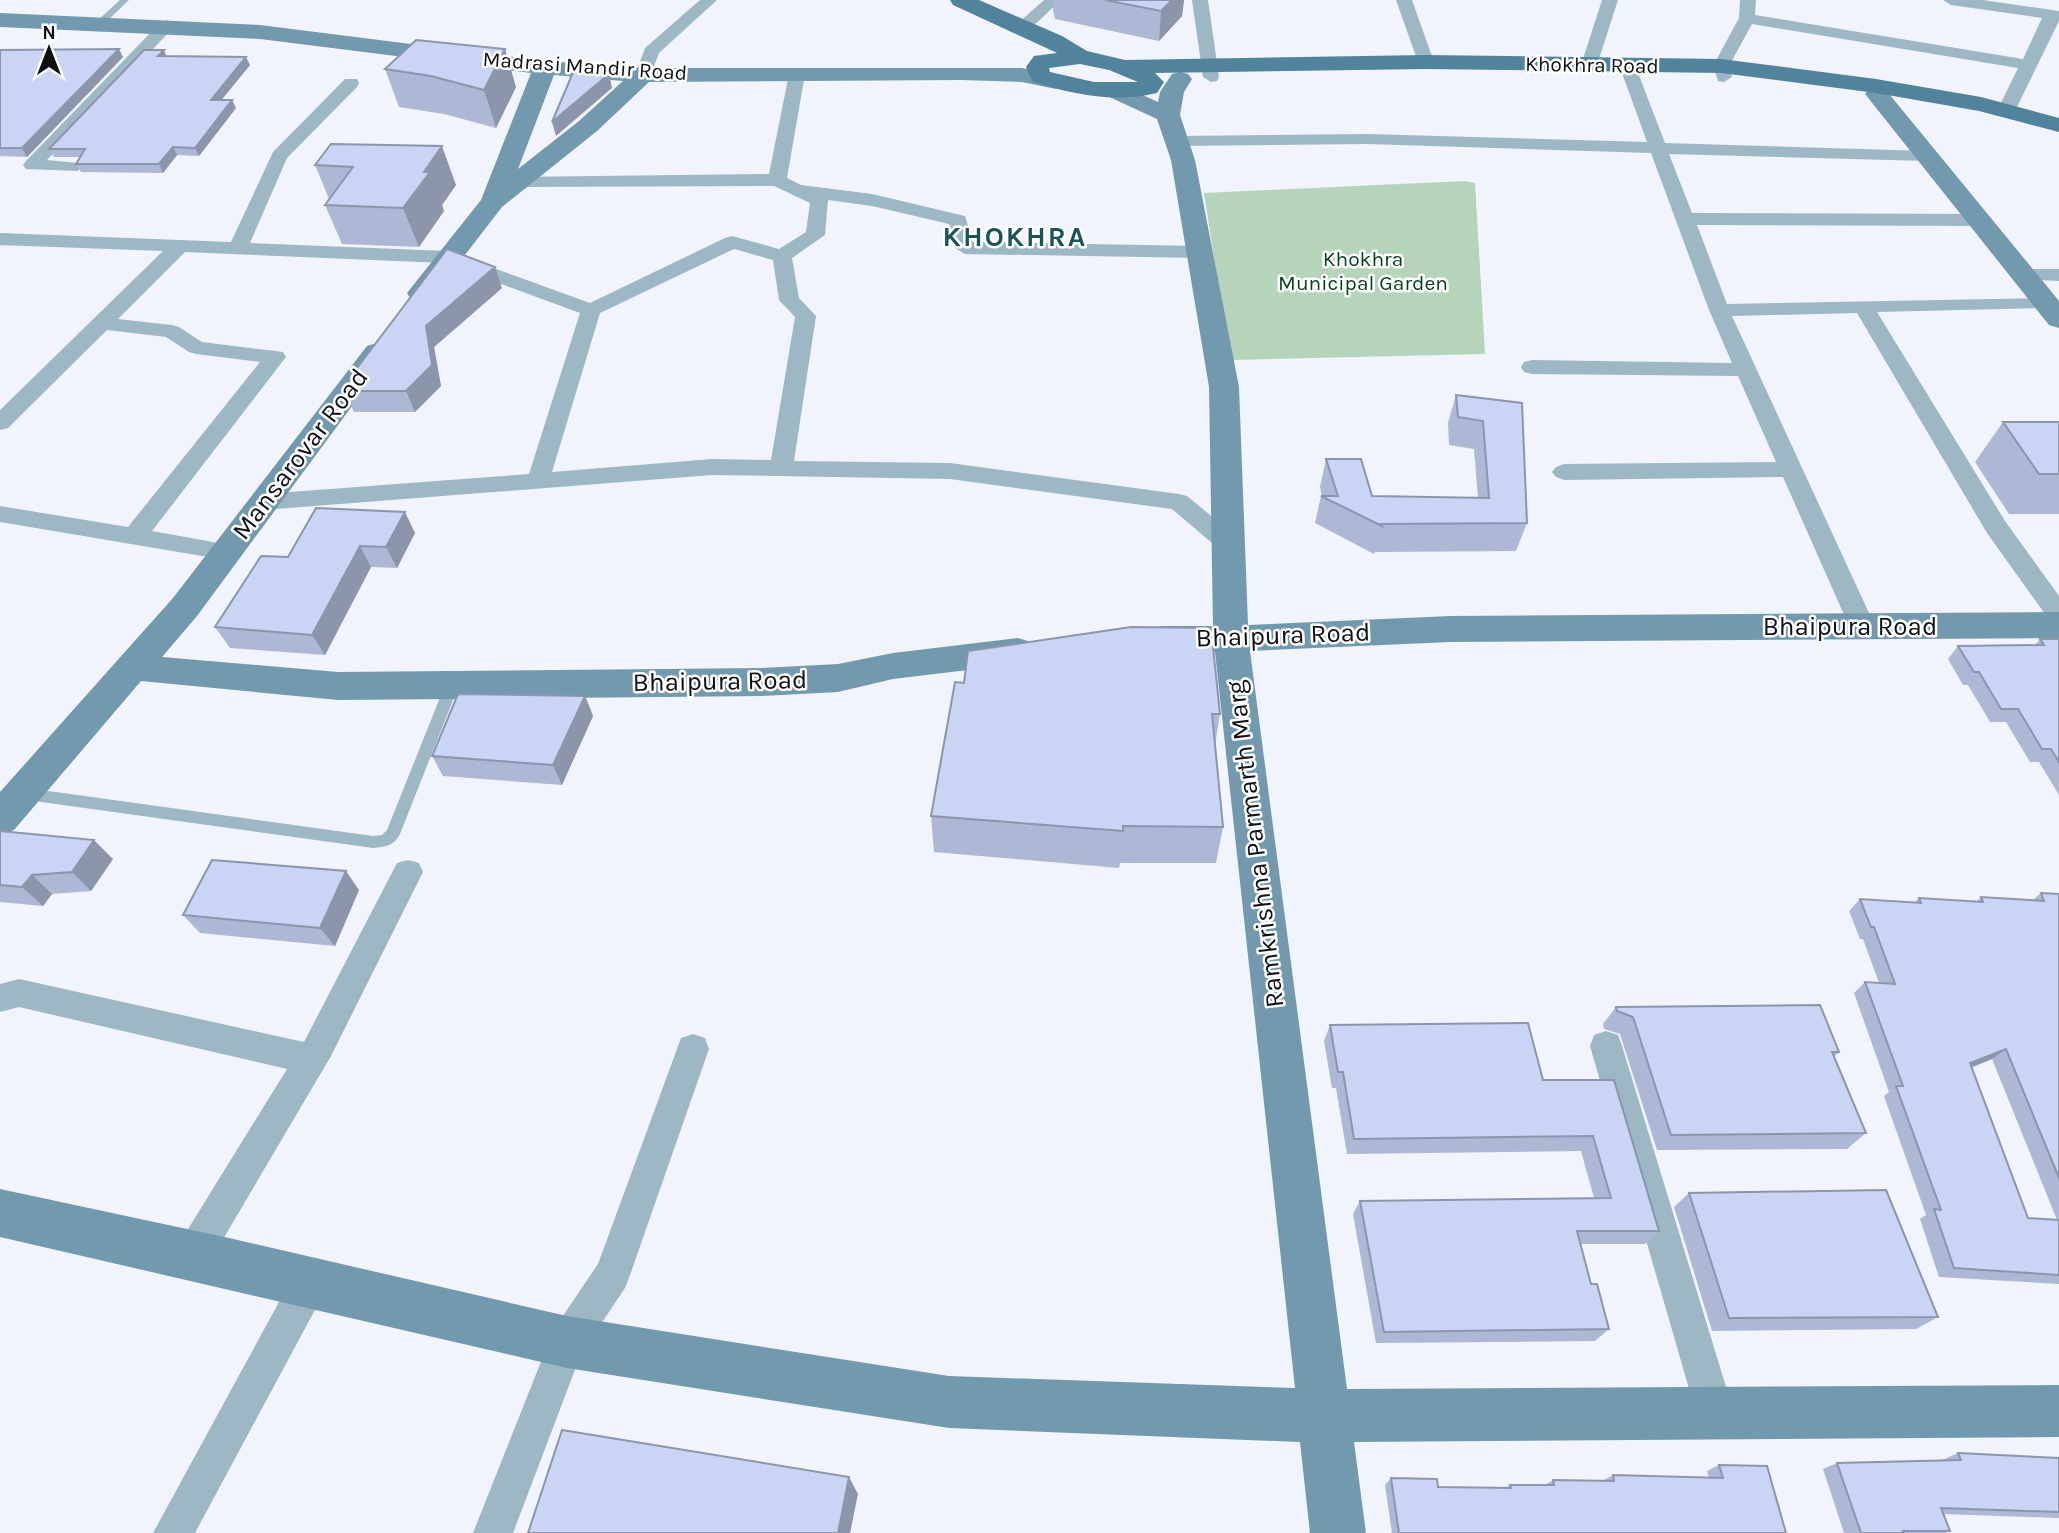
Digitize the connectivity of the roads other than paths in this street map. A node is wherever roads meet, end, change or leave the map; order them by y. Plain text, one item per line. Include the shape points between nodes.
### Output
1 (125, 0) edge
2 (709, 0) edge
3 (935, 0) edge
4 (961, 0) edge
5 (1036, 0) edge
6 (1053, 0) edge
7 (1200, 0) edge
8 (1404, 0) edge
9 (1610, 0) edge
10 (1748, 0) edge
11 (1951, 0) edge
12 (2055, 16) edge
13 (1747, 18) junction
14 (0, 20) edge
15 (100, 23) junction
16 (1018, 24) junction
17 (167, 26) junction
18 (1080, 57) junction
19 (1426, 62) junction
20 (1039, 64) junction
21 (1588, 65) junction
22 (2028, 65) junction
23 (1119, 67) junction
24 (545, 68) junction
25 (1210, 71) junction
26 (1723, 72) junction
27 (961, 73) junction
28 (1630, 73) junction
29 (797, 74) junction
30 (643, 75) junction
31 (1056, 82) junction
32 (351, 83) dead end
33 (1113, 90) junction
34 (1877, 94) junction
35 (1169, 104) junction
36 (2006, 111) junction
37 (2059, 125) edge
38 (2059, 133) edge
39 (1659, 149) junction
40 (1927, 156) junction
41 (72, 167) dead end
42 (777, 180) junction
43 (519, 181) junction
44 (799, 190) junction
45 (493, 202) junction
46 (1685, 219) junction
47 (1979, 220) junction
48 (0, 239) edge
49 (180, 246) junction
50 (238, 248) junction
51 (1200, 252) junction
52 (782, 256) junction
53 (447, 257) junction
54 (2024, 275) junction
55 (2059, 275) edge
56 (1863, 306) junction
57 (590, 310) junction
58 (1719, 310) junction
59 (2052, 310) edge
60 (102, 323) junction
61 (1532, 367) dead end
62 (1745, 370) junction
63 (0, 423) edge
64 (781, 467) junction
65 (1790, 468) junction
66 (1564, 472) dead end
67 (538, 481) junction
68 (263, 502) junction
69 (0, 514) edge
70 (134, 537) junction
71 (1228, 543) junction
72 (226, 552) junction
73 (2059, 615) edge
74 (2059, 625) edge
75 (1862, 626) junction
76 (1126, 639) edge
77 (1231, 639) junction
78 (1044, 647) edge
79 (134, 667) junction
80 (452, 685) junction
81 (22, 793) junction
82 (0, 819) edge
83 (408, 872) dead end
84 (0, 998) edge
85 (1606, 1046) dead end
86 (693, 1049) dead end
87 (311, 1059) junction
88 (0, 1213) edge
89 (193, 1255) junction
90 (310, 1282) junction
91 (567, 1342) junction
92 (2059, 1411) edge
93 (1715, 1413) junction
94 (1322, 1416) junction
95 (173, 1533) edge
96 (493, 1533) edge
97 (1338, 1533) edge

1 - 15 lane
2 - 30 street via 651,51
3 - 20 main road via 1036,47
4 - 16 main road
5 - 16 street
6 - 16 street
7 - 25 street
8 - 19 street
9 - 21 street
10 - 13 street
11 - 12 street
12 - 22 street via 2042,50
13 - 22 street
13 - 26 street
14 - 15 street, Madrasi Mandir Road
15 - 17 street, Madrasi Mandir Road
16 - 18 main road
17 - 24 street, Madrasi Mandir Road via 291,34
17 - 41 street via 32,165
18 - 20 main road
18 - 23 main road
19 - 21 main road, Khokhra Road
19 - 25 main road, Khokhra Road
20 - 27 street
20 - 31 main road via 1040,76
21 - 26 main road, Khokhra Road
22 - 36 street
23 - 25 main road, Khokhra Road
23 - 35 main road via 1144,76
24 - 30 street, Madrasi Mandir Road
24 - 45 street
25 - 28 main road, Khokhra Road
25 - 35 main road, Khokhra Road
26 - 28 main road, Khokhra Road
26 - 34 main road, Khokhra Road
26 - 36 main road, Khokhra Road via 1876,86
27 - 29 street, Madrasi Mandir Road
27 - 31 street via 1022,75
28 - 39 street
29 - 30 street, Madrasi Mandir Road
29 - 42 street
30 - 43 street, Mansarovar Road via 589,126
31 - 33 main road
32 - 50 street via 279,156
33 - 35 street
33 - 35 main road, Khokhra Road via 1149,88
34 - 38 main road, Khokhra Road via 1979,111
34 - 40 street
35 - 39 street via 1368,139
35 - 51 street, Ramkrishna Parmarth Marg
36 - 37 main road, Khokhra Road
39 - 40 street
39 - 46 street
40 - 47 street
42 - 43 street
42 - 44 street
43 - 45 street, Mansarovar Road
44 - 51 street via 872,200 958,220 965,248
44 - 52 street via 820,201 815,235
45 - 53 street, Mansarovar Road
46 - 47 street
46 - 58 street
47 - 54 street
48 - 49 street
49 - 50 street
49 - 60 street
50 - 53 street
51 - 71 street, Ramkrishna Parmarth Marg via 1224,387
52 - 57 street via 732,242
52 - 64 street via 789,300 806,316
53 - 57 street
53 - 68 street, Mansarovar Road
54 - 55 street
54 - 59 street
56 - 58 street
56 - 59 street
56 - 73 street via 1996,527
57 - 67 street
58 - 62 street
60 - 63 street
60 - 70 street via 172,331 196,348 275,357
61 - 62 street
62 - 65 street
64 - 67 street via 712,467
64 - 71 street via 950,471 1179,502
65 - 66 street
65 - 75 street
67 - 68 street
68 - 72 street, Mansarovar Road
69 - 70 street
70 - 72 street
71 - 77 street, Ramkrishna Parmarth Marg
72 - 79 street, Mansarovar Road
74 - 75 street, Bhaipura Road
75 - 77 street, Bhaipura Road via 1450,629
76 - 77 street, Bhaipura Road
77 - 94 street, Ramkrishna Parmarth Marg
78 - 80 street, Bhaipura Road via 893,666 838,678
79 - 80 street, Bhaipura Road via 338,686
79 - 81 street, Mansarovar Road
80 - 81 lane via 393,834 385,841
81 - 82 street, Mansarovar Road
83 - 87 street
84 - 87 street via 19,993
85 - 93 street
86 - 91 street via 612,1275
87 - 89 street
88 - 89 street
89 - 90 street
90 - 91 street
90 - 95 street
91 - 94 street via 949,1402
91 - 96 street
92 - 93 street
93 - 94 street
94 - 97 street, Ramkrishna Parmarth Marg

